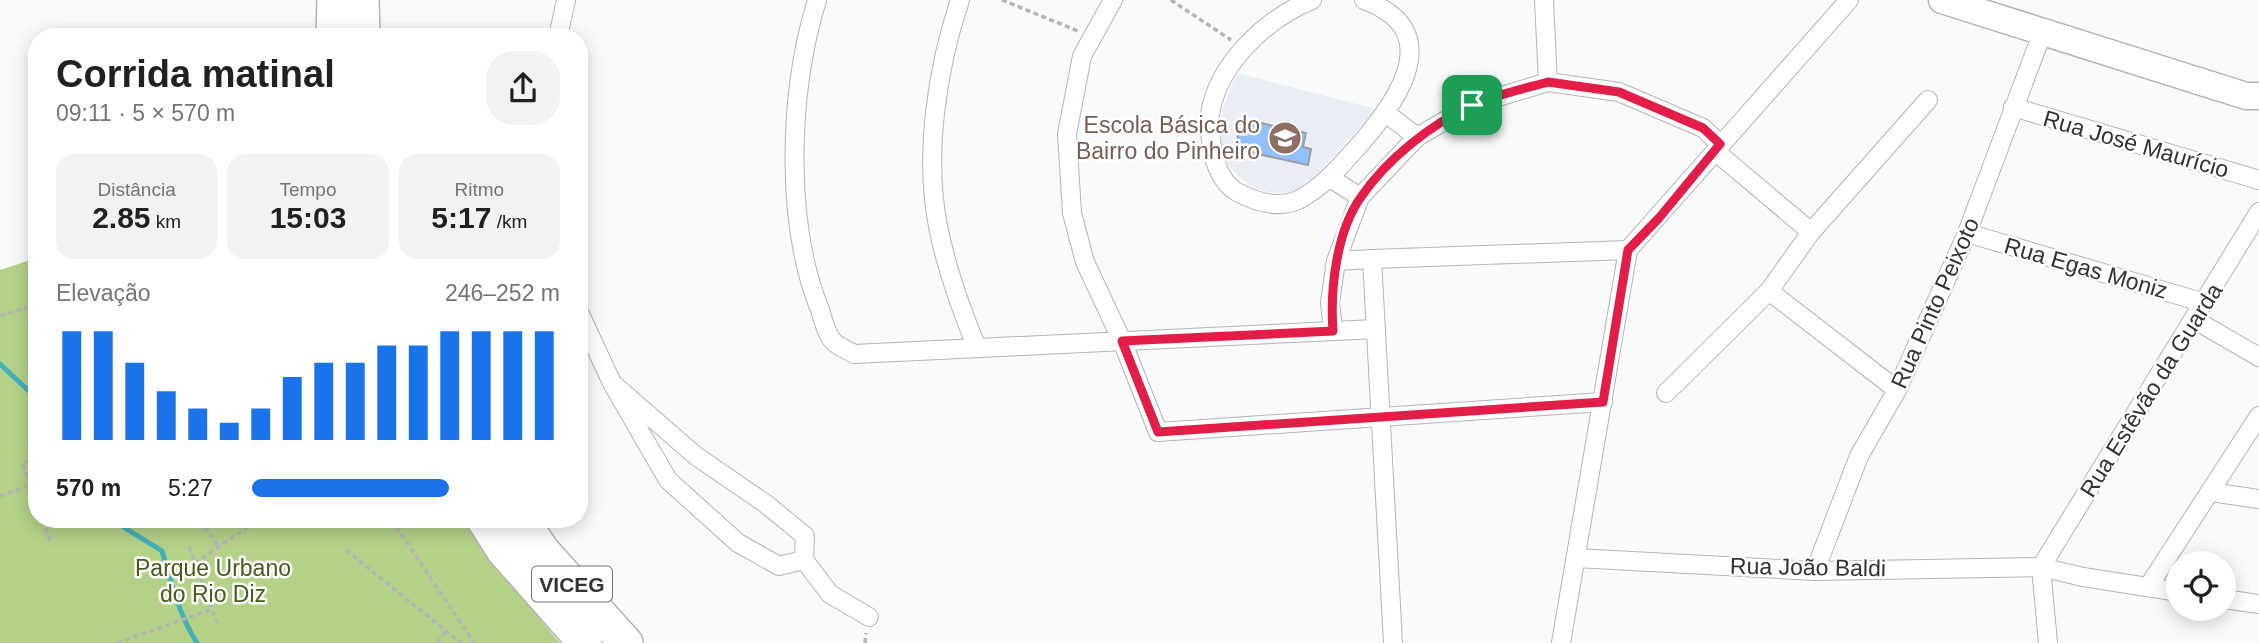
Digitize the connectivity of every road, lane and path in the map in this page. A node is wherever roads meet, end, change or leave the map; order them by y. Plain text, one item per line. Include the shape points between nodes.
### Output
1 (334, 0) edge
2 (362, 0) edge
3 (566, 0) edge
4 (817, 0) edge
5 (960, 0) edge
6 (1002, 0) edge
7 (1113, 0) edge
8 (1171, 0) edge
9 (1312, 0) edge
10 (1364, 0) edge
11 (1544, 0) edge
12 (1849, 0) edge
13 (1942, 0) edge
14 (1990, 7) edge
15 (333, 28) edge
16 (363, 28) edge
17 (560, 28) edge
18 (2043, 31) junction
19 (1093, 37) junction
20 (1244, 49) junction
21 (1548, 82) junction
22 (2259, 96) edge
23 (1928, 100) dead end
24 (2013, 107) junction
25 (1387, 114) junction
26 (1417, 137) junction
27 (1717, 147) junction
28 (1330, 178) junction
29 (2259, 180) edge
30 (1360, 197) junction
31 (2259, 212) edge
32 (1811, 232) junction
33 (1967, 233) junction
34 (1628, 250) junction
35 (1372, 259) junction
36 (1336, 261) junction
37 (1769, 291) junction
38 (2205, 303) junction
39 (28, 307) edge
40 (0, 316) edge
41 (2195, 320) junction
42 (1376, 329) junction
43 (588, 331) edge
44 (1333, 331) junction
45 (1122, 341) junction
46 (977, 348) junction
47 (2259, 356) edge
48 (612, 383) junction
49 (1897, 390) junction
50 (1666, 393) dead end
51 (1603, 402) junction
52 (1382, 419) junction
53 (2258, 420) edge
54 (28, 461) edge
55 (28, 479) edge
56 (28, 486) edge
57 (2211, 492) junction
58 (0, 496) edge
59 (2259, 499) edge
60 (46, 528) edge
61 (206, 528) edge
62 (246, 528) edge
63 (397, 528) edge
64 (490, 528) edge
65 (527, 528) edge
66 (50, 541) dead end
67 (189, 547) dead end
68 (219, 547) junction
69 (346, 551) dead end
70 (1576, 558) junction
71 (804, 560) junction
72 (195, 563) junction
73 (2041, 567) junction
74 (1815, 570) junction
75 (2148, 587) junction
76 (2166, 590) edge
77 (2236, 601) edge
78 (2259, 604) edge
79 (212, 609) junction
80 (870, 617) dead end
81 (217, 623) dead end
82 (446, 631) junction
83 (117, 643) edge
84 (437, 643) edge
85 (461, 643) edge
86 (474, 643) edge
87 (585, 643) edge
88 (626, 643) edge
89 (1393, 643) edge
90 (1561, 643) edge
91 (2048, 643) edge

1 - 15 highway
2 - 16 highway
3 - 17 street
4 - 46 street via 805,40 795,131 798,215 812,292 832,341 854,354
5 - 46 street via 937,95 937,225 959,304
6 - 19 path
7 - 19 street
8 - 20 path
9 - 20 street via 1275,18
10 - 25 street via 1387,9 1407,34 1408,75
11 - 21 street
12 - 27 street
13 - 14 street
14 - 18 street
18 - 22 street via 2246,96
18 - 24 street, Rua Pinto Peixoto
19 - 45 street via 1082,56 1067,134 1072,213 1085,262
20 - 28 street via 1219,86 1209,116 1214,163 1233,190 1262,204 1296,201
21 - 26 street via 1472,105
21 - 27 street via 1619,92 1703,128
23 - 32 street
24 - 29 street, Rua José Maurício
24 - 33 street, Rua Pinto Peixoto
25 - 26 street
25 - 28 street
26 - 30 street
27 - 32 street
27 - 34 street
28 - 30 street
30 - 36 street
31 - 38 street, Rua Estêvão da Guarda
32 - 37 street
33 - 38 street, Rua Egas Moniz
33 - 49 street, Rua Pinto Peixoto
34 - 35 street
34 - 51 street
35 - 36 street
35 - 42 street
36 - 44 street
37 - 49 street
37 - 50 street
38 - 41 street, Rua Estêvão da Guarda
39 - 40 path
41 - 47 street
41 - 73 street, Rua Estêvão da Guarda
42 - 44 street
42 - 52 street
43 - 48 street
44 - 45 street
45 - 46 street
45 - 52 street via 1158,432
48 - 71 street via 696,456 805,537
48 - 71 street via 668,480 738,543 779,566
49 - 74 street, Rua Pinto Peixoto via 1859,456
51 - 52 street
51 - 70 street
52 - 89 street
53 - 57 street
54 - 55 path via 23,464
56 - 58 path
57 - 59 street
57 - 75 street
60 - 66 path
61 - 68 path
62 - 68 path
63 - 86 path
64 - 87 highway, VICEG via 503,550
65 - 88 highway, VICEG
67 - 72 path
68 - 72 path
69 - 82 path
70 - 74 street, Rua João Baldi
70 - 90 street
71 - 80 street via 830,594
72 - 79 path
73 - 74 street, Rua João Baldi
73 - 75 street, Rua João Baldi
73 - 91 street
75 - 76 street, Rua João Baldi
77 - 78 street
79 - 81 path
79 - 83 path
82 - 84 path
82 - 85 path

